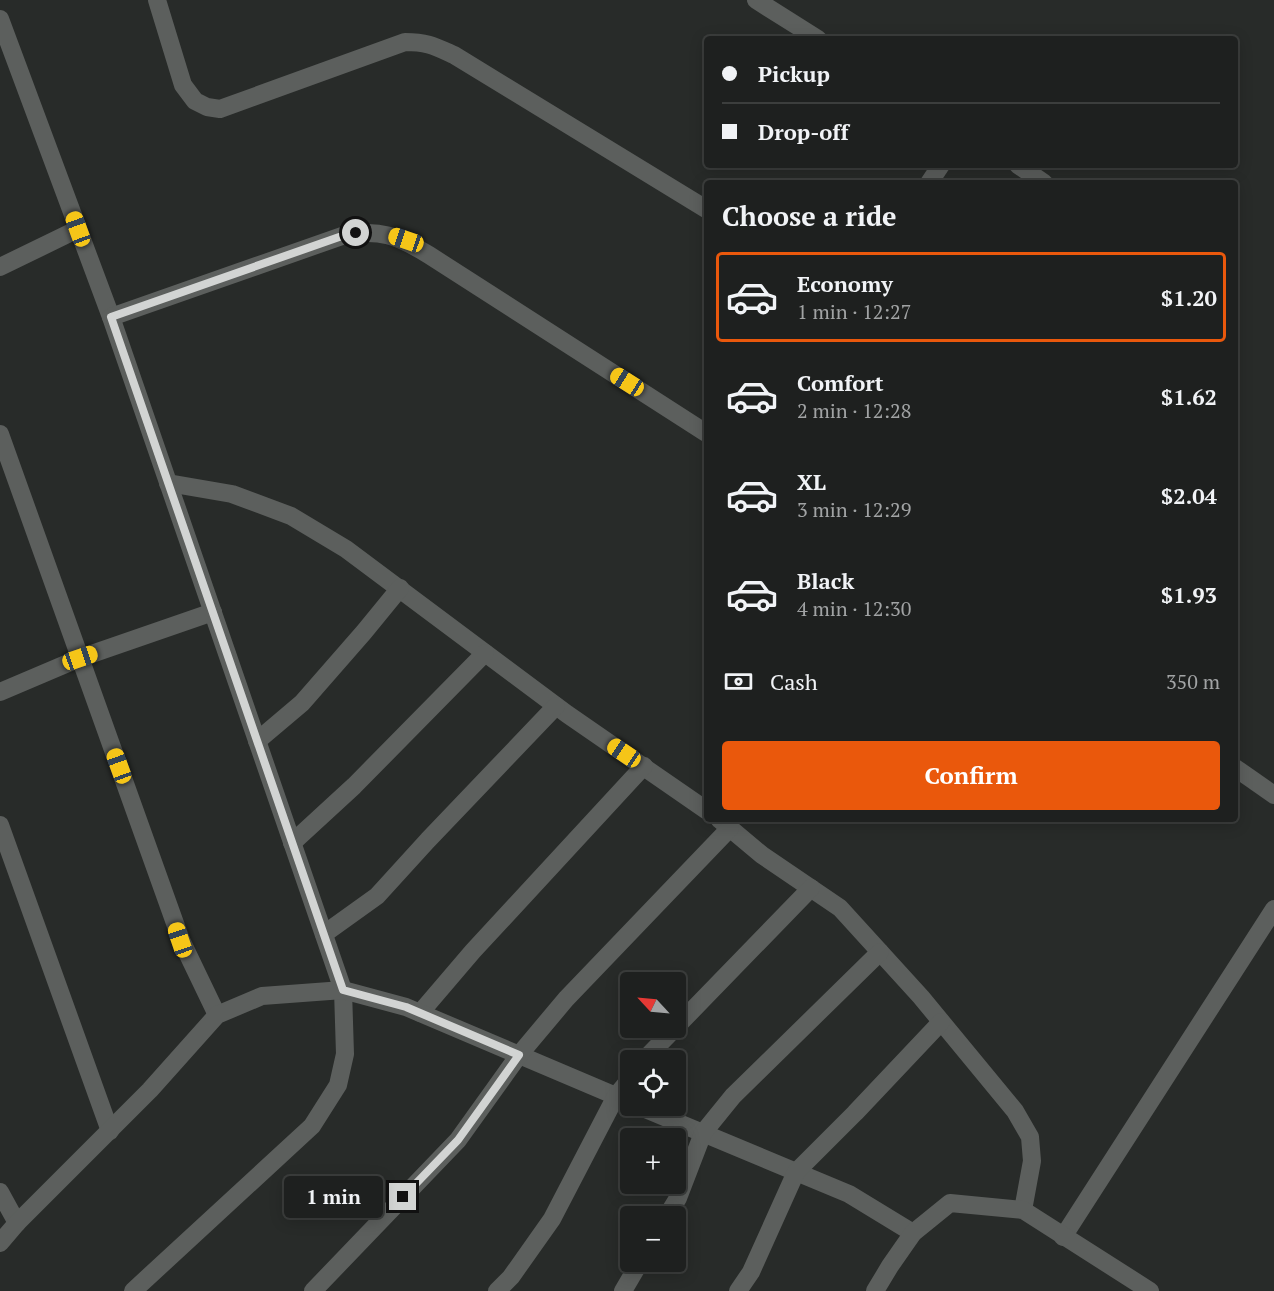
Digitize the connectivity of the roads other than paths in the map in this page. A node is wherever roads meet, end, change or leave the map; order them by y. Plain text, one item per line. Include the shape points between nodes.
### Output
1 (158, 0) edge
2 (756, 0) edge
3 (0, 19) edge
4 (813, 36) edge
5 (1022, 168) edge
6 (1040, 180) edge
7 (704, 208) edge
8 (78, 229) junction
9 (0, 267) edge
10 (111, 317) junction
11 (704, 432) edge
12 (0, 434) edge
13 (168, 483) junction
14 (400, 588) junction
15 (213, 612) junction
16 (485, 653) junction
17 (80, 658) junction
18 (0, 692) edge
19 (556, 706) junction
20 (257, 741) junction
21 (644, 766) junction
22 (1238, 770) edge
23 (1274, 795) edge
24 (704, 809) edge
25 (724, 823) edge
26 (0, 825) edge
27 (292, 843) junction
28 (811, 888) junction
29 (1274, 909) edge
30 (324, 934) junction
31 (880, 952) junction
32 (343, 990) junction
33 (420, 1013) junction
34 (217, 1015) junction
35 (941, 1022) junction
36 (654, 1050) edge
37 (519, 1055) junction
38 (620, 1098) edge
39 (620, 1104) edge
40 (662, 1116) edge
41 (110, 1131) junction
42 (703, 1133) junction
43 (796, 1172) junction
44 (0, 1191) edge
45 (673, 1206) edge
46 (1023, 1210) junction
47 (17, 1223) junction
48 (913, 1233) junction
49 (1063, 1237) junction
50 (0, 1243) edge
51 (634, 1272) edge
52 (134, 1291) edge
53 (313, 1291) edge
54 (497, 1291) edge
55 (623, 1291) edge
56 (738, 1291) edge
57 (875, 1291) edge
58 (1150, 1291) edge

1 - 7 street via 183,85 195,101 207,107 220,109 405,42 421,42 454,55
2 - 4 street
3 - 8 street
5 - 6 street
8 - 9 street
8 - 10 street
10 - 11 street via 342,236 375,232 406,240
10 - 13 street
12 - 17 street
13 - 14 street via 232,494 291,516
13 - 15 street
14 - 16 street
14 - 20 street via 302,703
15 - 17 street
15 - 20 street
16 - 19 street
16 - 27 street
17 - 18 street
17 - 34 street via 180,940
19 - 21 street
19 - 30 street via 377,896
20 - 27 street
21 - 24 street
21 - 33 street
22 - 23 street
25 - 28 street
25 - 37 street
26 - 41 street
27 - 30 street
28 - 31 street via 840,908
28 - 36 street
29 - 49 street
30 - 32 street
31 - 35 street
31 - 42 street via 733,1096
32 - 33 street
32 - 34 street via 262,996
32 - 52 street via 345,1054 338,1085 312,1126
33 - 37 street
34 - 41 street
35 - 43 street
35 - 46 street via 1015,1111 1030,1137 1032,1161
37 - 38 street
37 - 53 street via 458,1140
39 - 54 street via 552,1219
40 - 42 street
41 - 47 street
42 - 43 street
42 - 45 street
43 - 48 street via 849,1194
43 - 56 street via 751,1272
44 - 47 street
46 - 48 street via 951,1203
46 - 49 street
47 - 50 street
48 - 57 street
49 - 58 street
51 - 55 street

